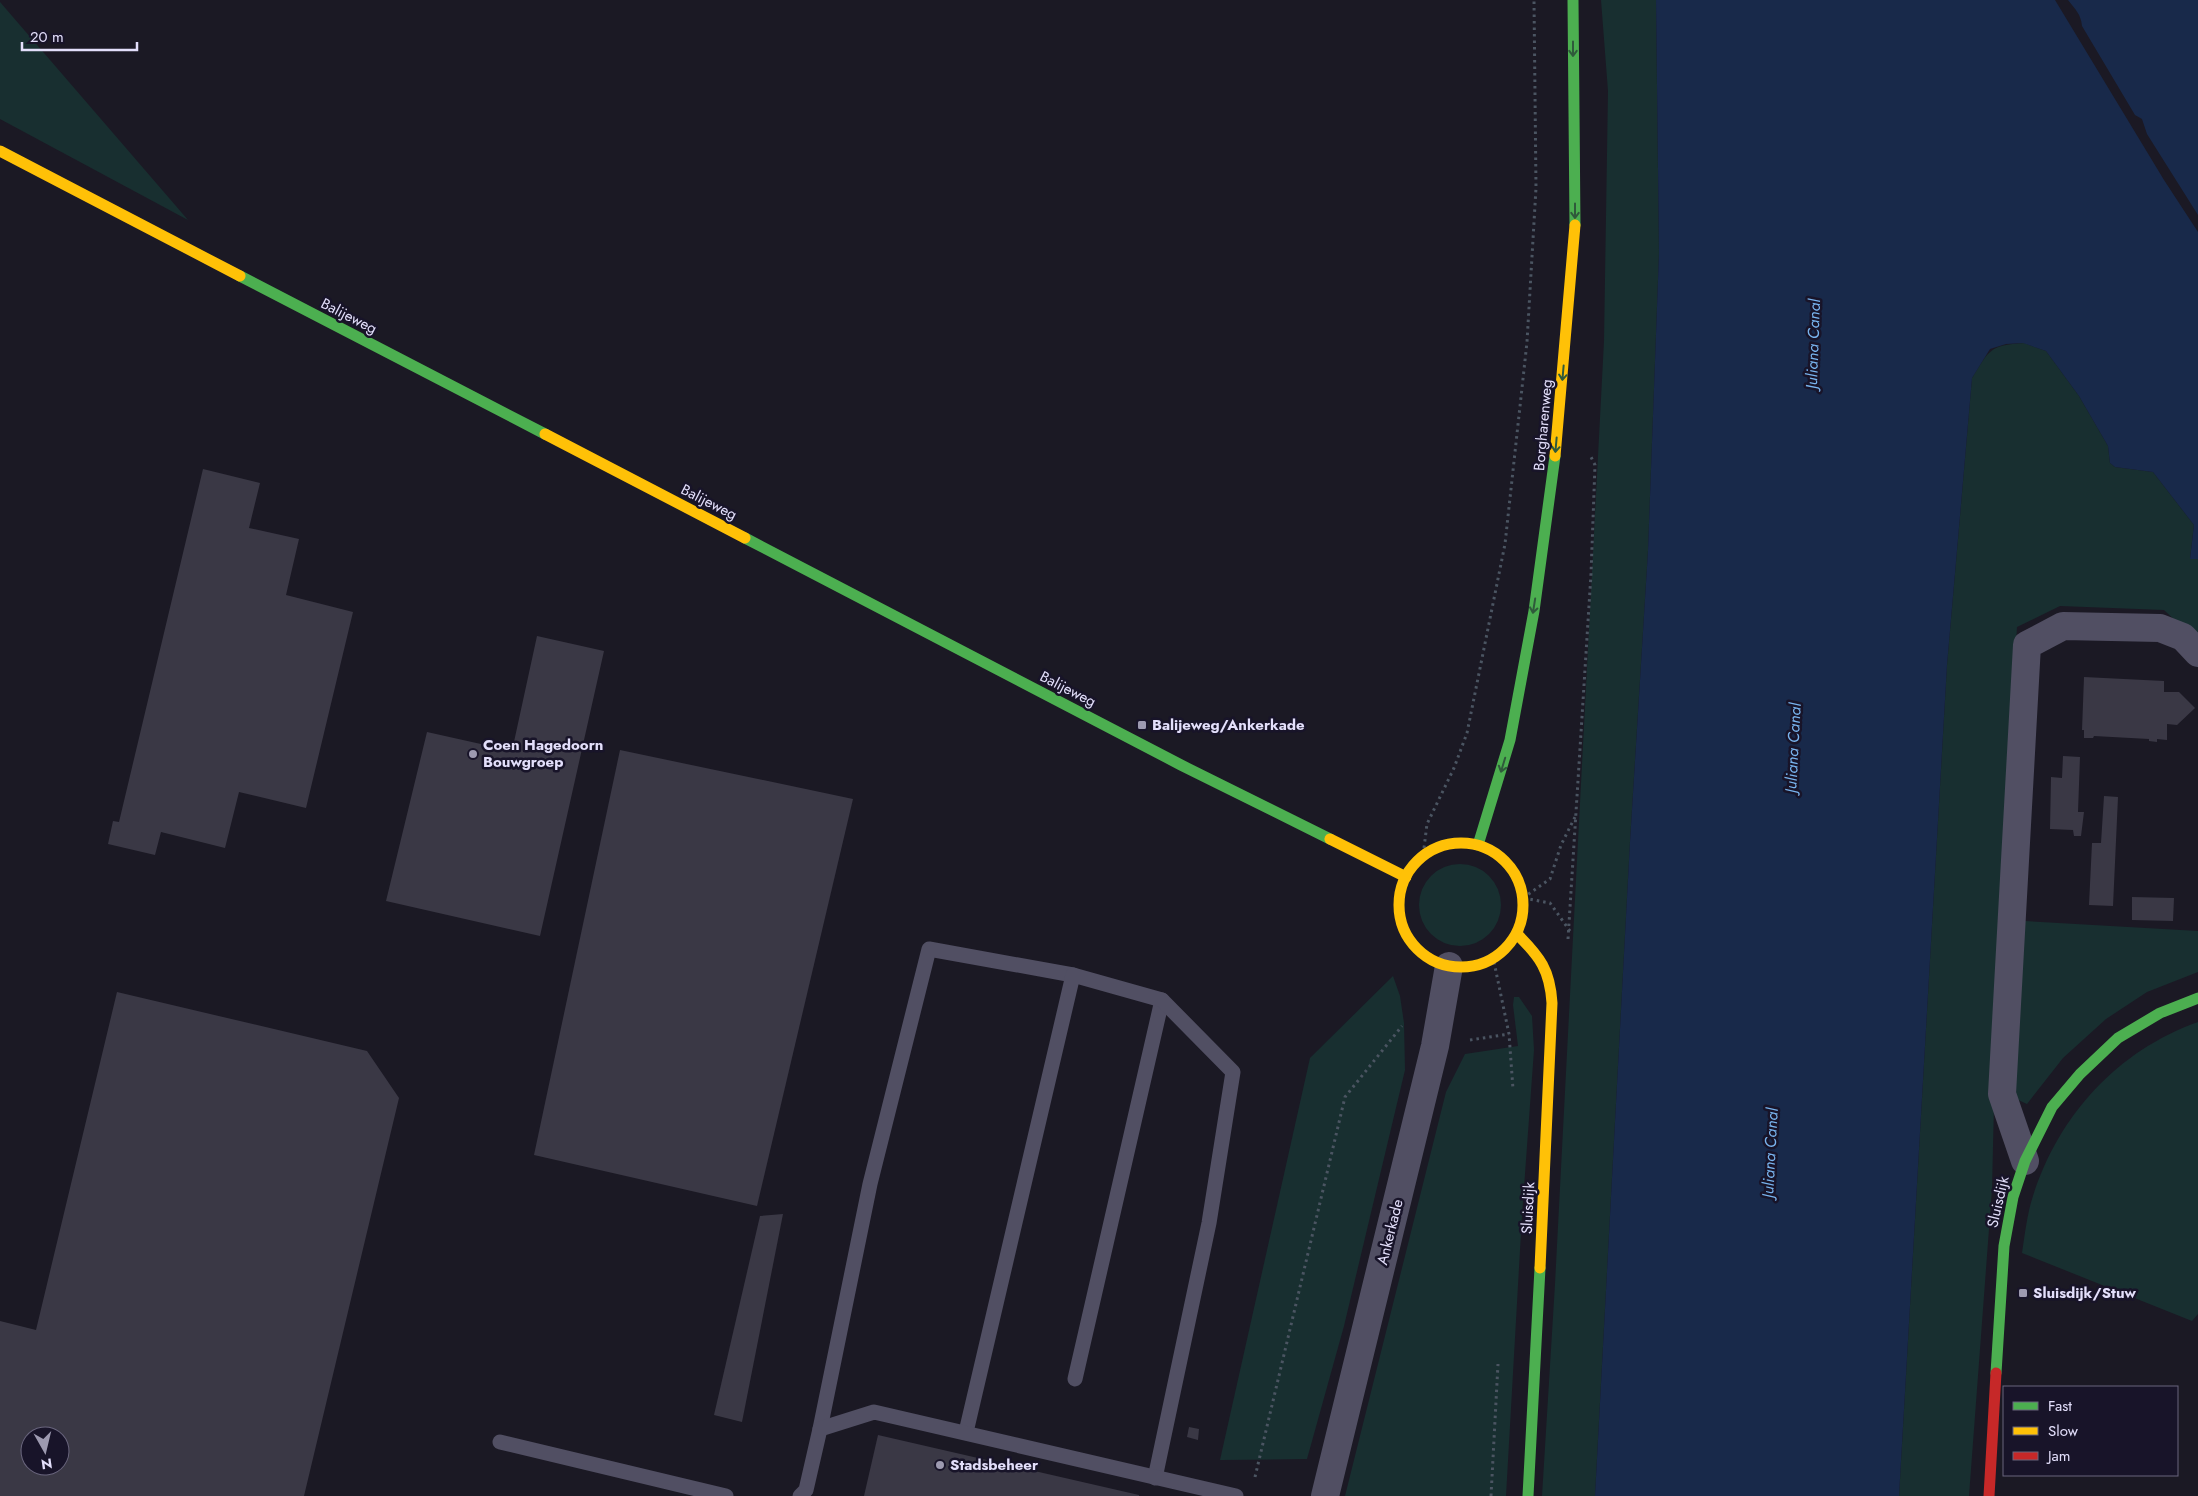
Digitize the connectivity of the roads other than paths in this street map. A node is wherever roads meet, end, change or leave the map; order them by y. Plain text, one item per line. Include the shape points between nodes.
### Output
1 (1573, 0) edge
2 (0, 151) edge
3 (2198, 653) edge
4 (1478, 845) junction
5 (1406, 877) junction
6 (1516, 934) junction
7 (1449, 966) junction
8 (1073, 975) junction
9 (2198, 998) edge
10 (1162, 1000) junction
11 (2025, 1161) junction
12 (1075, 1380) dead end
13 (820, 1430) junction
14 (966, 1432) junction
15 (500, 1442) dead end
16 (1155, 1478) junction
17 (726, 1496) edge
18 (800, 1496) edge
19 (1236, 1496) edge
20 (1325, 1496) edge
21 (1528, 1496) edge
22 (1990, 1496) edge

1 -> 4 street, Borgharenweg via 1575,236 1553,478 1534,611 1510,740
2 - 5 street, Balijeweg via 1181,765
3 - 11 street via 2182,637 2160,628 2062,626 2027,645 2002,1094
4 - 5 street via 1455,843 1434,849 1413,865
4 - 6 street via 1498,854 1518,879 1523,898 1522,918
5 - 7 street via 1399,901 1406,934 1427,957
6 - 7 street via 1507,948 1493,958 1478,965
6 - 21 street, Sluisdijk via 1544,962 1551,984 1553,1018
7 - 20 street, Ankerkade via 1436,1046
8 - 10 lane
8 - 13 lane via 930,949 870,1184
8 - 14 lane
9 - 11 street, Sluisdijk via 2160,1013 2118,1038 2052,1106
10 - 12 lane
10 - 16 lane via 1233,1072 1209,1223
11 - 22 street, Sluisdijk via 2013,1197 2004,1246
13 - 14 lane via 874,1412
13 - 18 lane via 806,1490
14 - 16 lane
15 - 17 lane
16 - 19 lane

